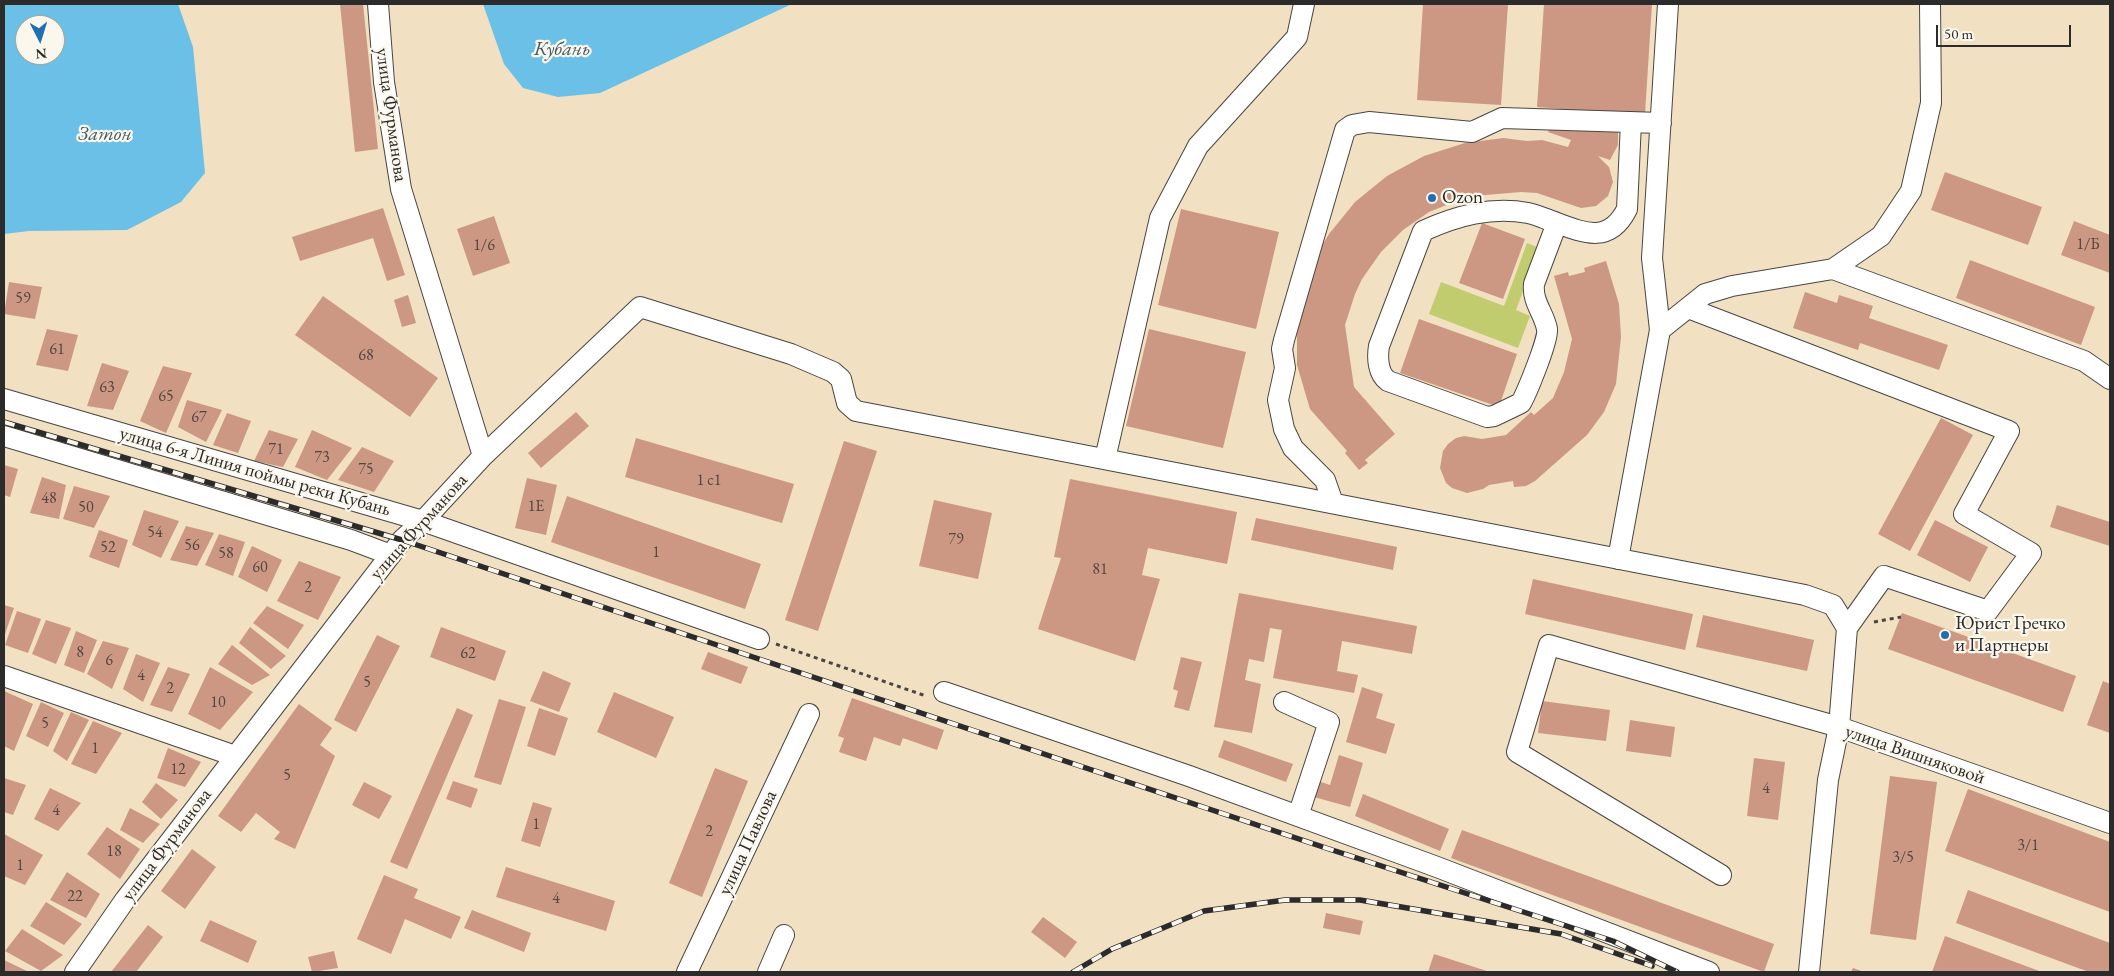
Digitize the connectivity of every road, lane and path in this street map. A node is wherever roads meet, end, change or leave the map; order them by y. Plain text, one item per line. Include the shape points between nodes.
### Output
1 (378, 4) edge
2 (1304, 4) edge
3 (1668, 4) edge
4 (1930, 4) edge
5 (1631, 122) junction
6 (1661, 123) junction
7 (1557, 224) junction
8 (1833, 269) junction
9 (1688, 308) junction
10 (1660, 330) junction
11 (2110, 379) edge
12 (4, 399) edge
13 (4, 436) edge
14 (483, 456) junction
15 (1105, 459) junction
16 (1333, 503) junction
17 (423, 521) junction
18 (391, 555) junction
19 (1618, 559) junction
20 (1847, 628) junction
21 (759, 638) joint
22 (4, 676) edge
23 (944, 692) joint
24 (1284, 702) dead end
25 (809, 714) dead end
26 (1839, 727) junction
27 (235, 756) junction
28 (1298, 816) junction
29 (2110, 823) edge
30 (1721, 875) dead end
31 (784, 935) dead end
32 (75, 972) edge
33 (687, 972) edge
34 (768, 972) edge
35 (1709, 972) edge
36 (1809, 972) edge

1 - 14 street, улица Фурманова via 384,82 401,189
2 - 15 street via 1297,37 1198,146 1160,218
3 - 6 street
4 - 8 street via 1931,103 1911,191 1881,236
5 - 6 street
5 - 7 street via 1627,209 1623,216 1612,228 1593,234
5 - 16 street via 1502,118 1472,132 1369,122 1352,125 1345,130 1284,340 1285,368 1278,400 1288,440 1325,480
6 - 10 street via 1646,218
7 - 7 street via 1530,213 1493,211 1457,217 1423,231 1379,346 1383,377 1488,417 1521,403 1546,337 1546,324 1533,292
8 - 9 street via 1732,286 1705,294
8 - 11 street via 2084,361
9 - 10 street
9 - 20 street via 2010,431 1964,514 2032,552 1988,611 1884,576
10 - 19 street
12 - 17 street, улица 6-я Линия поймы реки Кубань
13 - 18 street, улица 6-я Линия поймы реки Кубань via 351,540
14 - 15 street via 640,307 791,354 833,372 840,379 847,404 856,411
14 - 17 street, улица Фурманова
15 - 16 street
16 - 19 street
17 - 18 street, улица Фурманова
17 - 21 street, улица 6-я Линия поймы реки Кубань
18 - 27 street, улица Фурманова
19 - 20 street via 1805,595 1833,606
20 - 26 street
21 - 23 path via 935,699
22 - 27 street
23 - 28 street
24 - 28 street via 1329,722
25 - 33 street, улица Павлова
26 - 29 street, улица Вишняковой
26 - 30 street via 1549,645 1517,752
26 - 36 street, улица Вишняковой via 1828,780
27 - 32 street, улица Фурманова via 124,900
28 - 35 street
31 - 34 street

